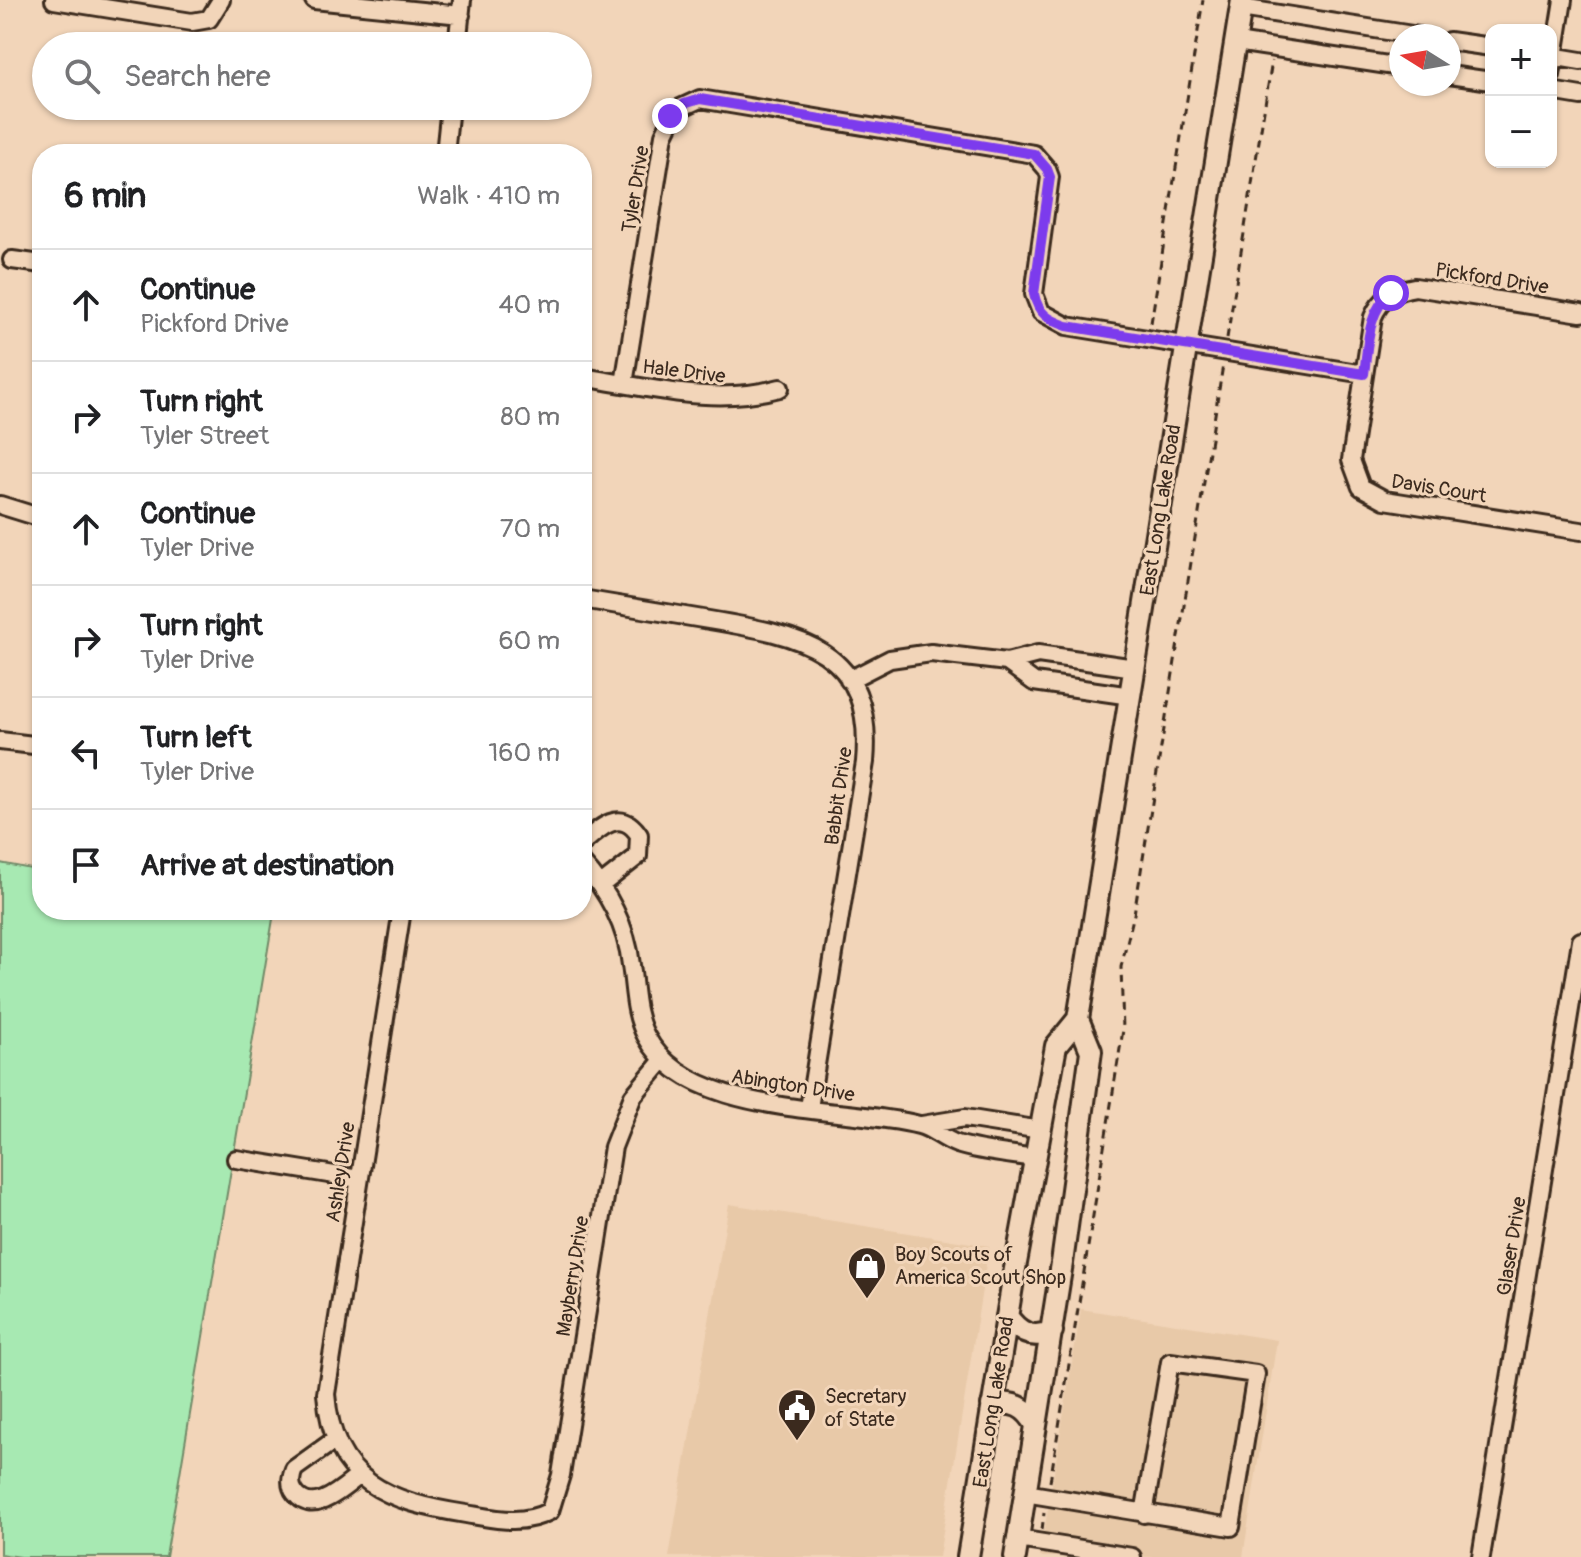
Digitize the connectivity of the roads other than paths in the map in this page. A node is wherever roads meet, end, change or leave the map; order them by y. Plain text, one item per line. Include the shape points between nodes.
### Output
1 (54, 0) edge
2 (221, 0) edge
3 (314, 0) edge
4 (1563, 0) edge
5 (1242, 4) edge
6 (462, 8) edge
7 (1389, 31) edge
8 (1557, 31) edge
9 (459, 32) edge
10 (1236, 42) junction
11 (1461, 43) edge
12 (1485, 46) edge
13 (1557, 58) edge
14 (1581, 61) edge
15 (1389, 65) edge
16 (1461, 77) edge
17 (1485, 80) edge
18 (1557, 92) edge
19 (1581, 96) edge
20 (449, 120) edge
21 (446, 144) edge
22 (12, 260) dead end
23 (32, 263) edge
24 (1581, 313) edge
25 (1187, 346) junction
26 (1364, 374) junction
27 (592, 379) edge
28 (624, 384) junction
29 (780, 388) dead end
30 (0, 505) edge
31 (32, 515) edge
32 (1581, 531) edge
33 (592, 601) edge
34 (1007, 662) junction
35 (1135, 668) junction
36 (849, 680) junction
37 (1131, 696) junction
38 (0, 741) edge
39 (32, 745) edge
40 (592, 835) edge
41 (592, 875) edge
42 (601, 885) junction
43 (400, 920) edge
44 (1581, 941) edge
45 (1078, 1019) junction
46 (663, 1060) junction
47 (1048, 1090) junction
48 (1084, 1103) junction
49 (809, 1108) junction
50 (922, 1125) junction
51 (1041, 1130) junction
52 (1035, 1158) junction
53 (236, 1159) dead end
54 (359, 1179) junction
55 (1007, 1316) junction
56 (1052, 1331) junction
57 (992, 1405) junction
58 (1036, 1425) junction
59 (336, 1439) junction
60 (360, 1475) junction
61 (1025, 1493) junction
62 (550, 1511) joint
63 (1144, 1514) junction
64 (1016, 1548) edge
65 (968, 1557) edge
66 (1132, 1557) edge
67 (1481, 1557) edge

1 - 2 street via 192,22 209,19
3 - 6 street
4 - 8 street
5 - 7 street
5 - 10 main road, East Long Lake Road
6 - 9 street
10 - 15 street
10 - 25 main road, East Long Lake Road
11 - 12 street
13 - 14 street
16 - 17 street
18 - 19 street
20 - 21 street
22 - 23 street
24 - 26 street, Pickford Drive via 1403,289 1377,307
25 - 26 street, Tyler Drive
25 - 28 street, Tyler Drive via 1067,326 1041,312 1034,294 1050,177 1034,154 700,99 676,110 664,135
25 - 35 main road, East Long Lake Road
26 - 32 street, Davis Court via 1351,460 1356,480 1368,493
27 - 28 street, Hale Drive
28 - 29 street, Hale Drive via 737,398
30 - 31 street
33 - 36 street, Babbit Drive via 782,633 822,651
34 - 35 street via 1038,654
34 - 36 street via 945,653 910,655
34 - 37 street via 1034,682
35 - 37 main road, East Long Lake Road
36 - 49 street, Babbit Drive via 863,713 865,762
37 - 45 main road, East Long Lake Road
38 - 39 street
40 - 42 street via 616,820 631,825 639,835 638,856
41 - 42 street, Abington Drive
42 - 46 street, Abington Drive via 628,945 640,1024
43 - 54 street, Ashley Drive
44 - 67 street, Glaser Drive
45 - 47 main road, East Long Lake Road via 1056,1046
45 - 48 main road, East Long Lake Road via 1091,1051
46 - 49 street, Abington Drive via 705,1089
46 - 62 street, Mayberry Drive via 633,1096 613,1147 561,1475
47 - 48 main road via 1071,1090
47 - 51 main road, East Long Lake Road
48 - 56 main road, East Long Lake Road
49 - 50 street, Abington Drive
50 - 51 street, Abington Drive via 965,1118
50 - 52 street, Abington Drive via 959,1145
51 - 52 main road, East Long Lake Road
52 - 55 main road, East Long Lake Road
53 - 54 street
54 - 59 street, Ashley Drive via 327,1378 327,1408
55 - 56 main road via 1030,1335
55 - 57 main road, East Long Lake Road
56 - 58 main road, East Long Lake Road
57 - 58 main road via 1025,1409
57 - 65 main road, East Long Lake Road
58 - 61 main road, East Long Lake Road
59 - 60 street, Ashley Drive
59 - 60 street via 294,1469 295,1494 318,1503
60 - 62 street, Ashley Drive via 384,1494 425,1507 517,1521
61 - 63 street
61 - 64 main road, East Long Lake Road
63 - 63 street via 1231,1527 1256,1374 1170,1362
64 - 66 street via 1040,1542

